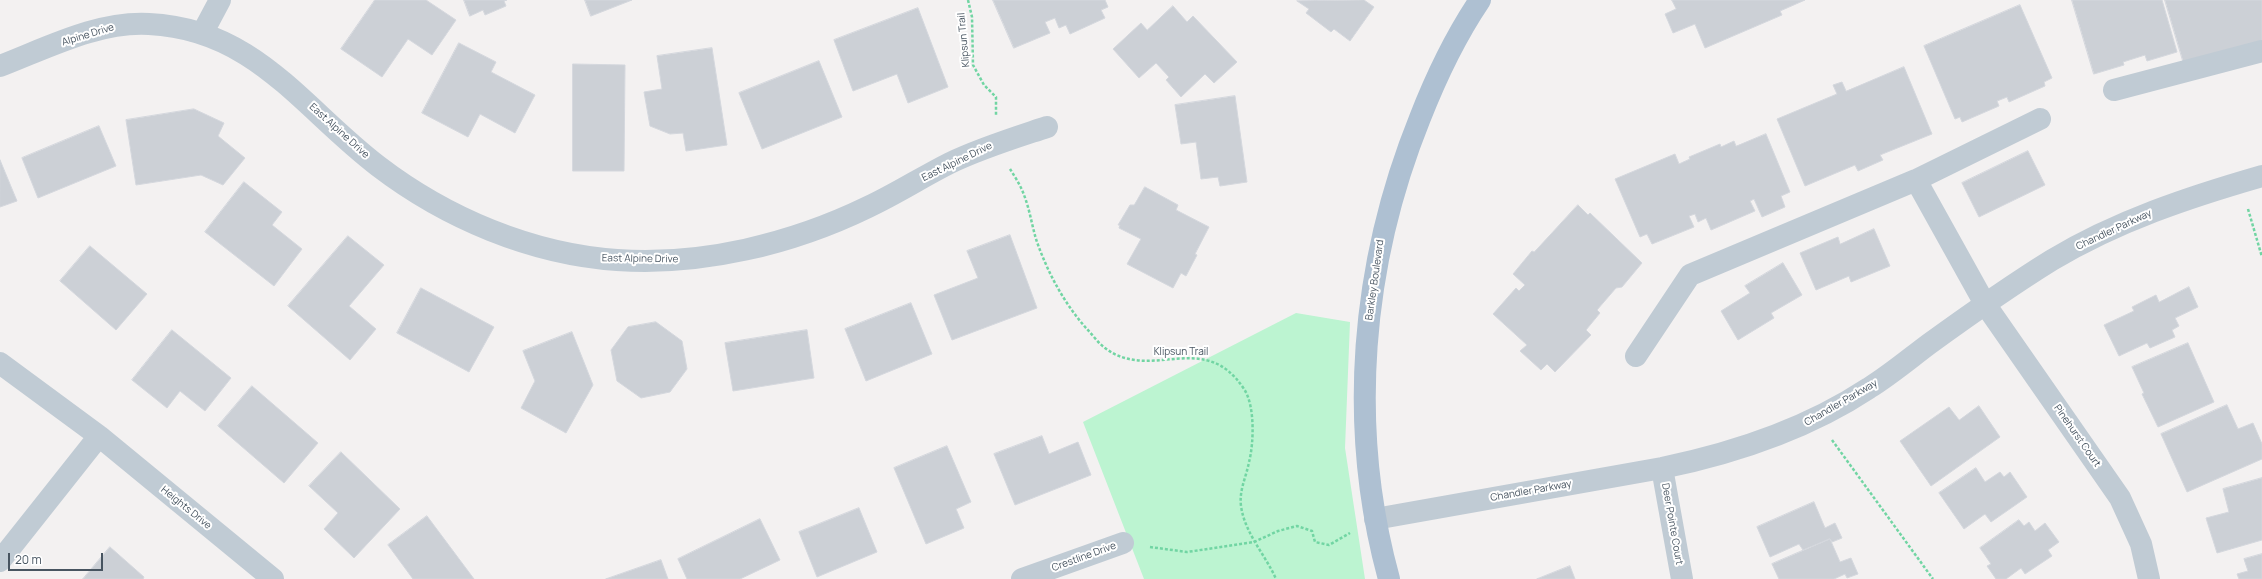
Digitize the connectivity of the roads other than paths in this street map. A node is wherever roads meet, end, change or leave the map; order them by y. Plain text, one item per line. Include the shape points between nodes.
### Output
1 (220, 0) edge
2 (1480, 0) edge
3 (203, 32) junction
4 (2262, 51) edge
5 (0, 66) edge
6 (2114, 90) dead end
7 (2040, 118) dead end
8 (1047, 127) dead end
9 (2262, 176) edge
10 (1916, 180) junction
11 (1985, 304) junction
12 (1636, 356) dead end
13 (0, 363) edge
14 (99, 436) junction
15 (1662, 468) junction
16 (1375, 519) junction
17 (1123, 543) road end
18 (0, 561) edge
19 (273, 579) edge
20 (1022, 579) edge
21 (1389, 579) edge
22 (1682, 579) edge
23 (2149, 579) edge

1 - 3 street
2 - 16 main road, Barkley Boulevard via 1434,82 1401,164 1381,238 1369,313 1364,389 1368,464
3 - 5 street, Alpine Drive via 149,24 125,24 72,38
3 - 8 street, East Alpine Drive via 234,47 268,70 301,96 378,166 418,194 487,229 540,247 593,258 672,260 768,244 867,208 951,163 997,143
4 - 6 street
7 - 10 street
9 - 11 street, Chandler Parkway via 2192,196 2094,238 2053,260
10 - 11 street, Pinehurst Court
10 - 12 street via 1690,275
11 - 15 street, Chandler Parkway via 1869,389 1797,427 1750,446
11 - 23 street, Pinehurst Court via 2120,498 2140,544
13 - 14 street, Heights Drive
14 - 18 street
14 - 19 street, Heights Drive
15 - 16 street, Chandler Parkway
15 - 22 street, Deer Pointe Court
16 - 21 main road, Barkley Boulevard
17 - 20 street, Crestline Drive

